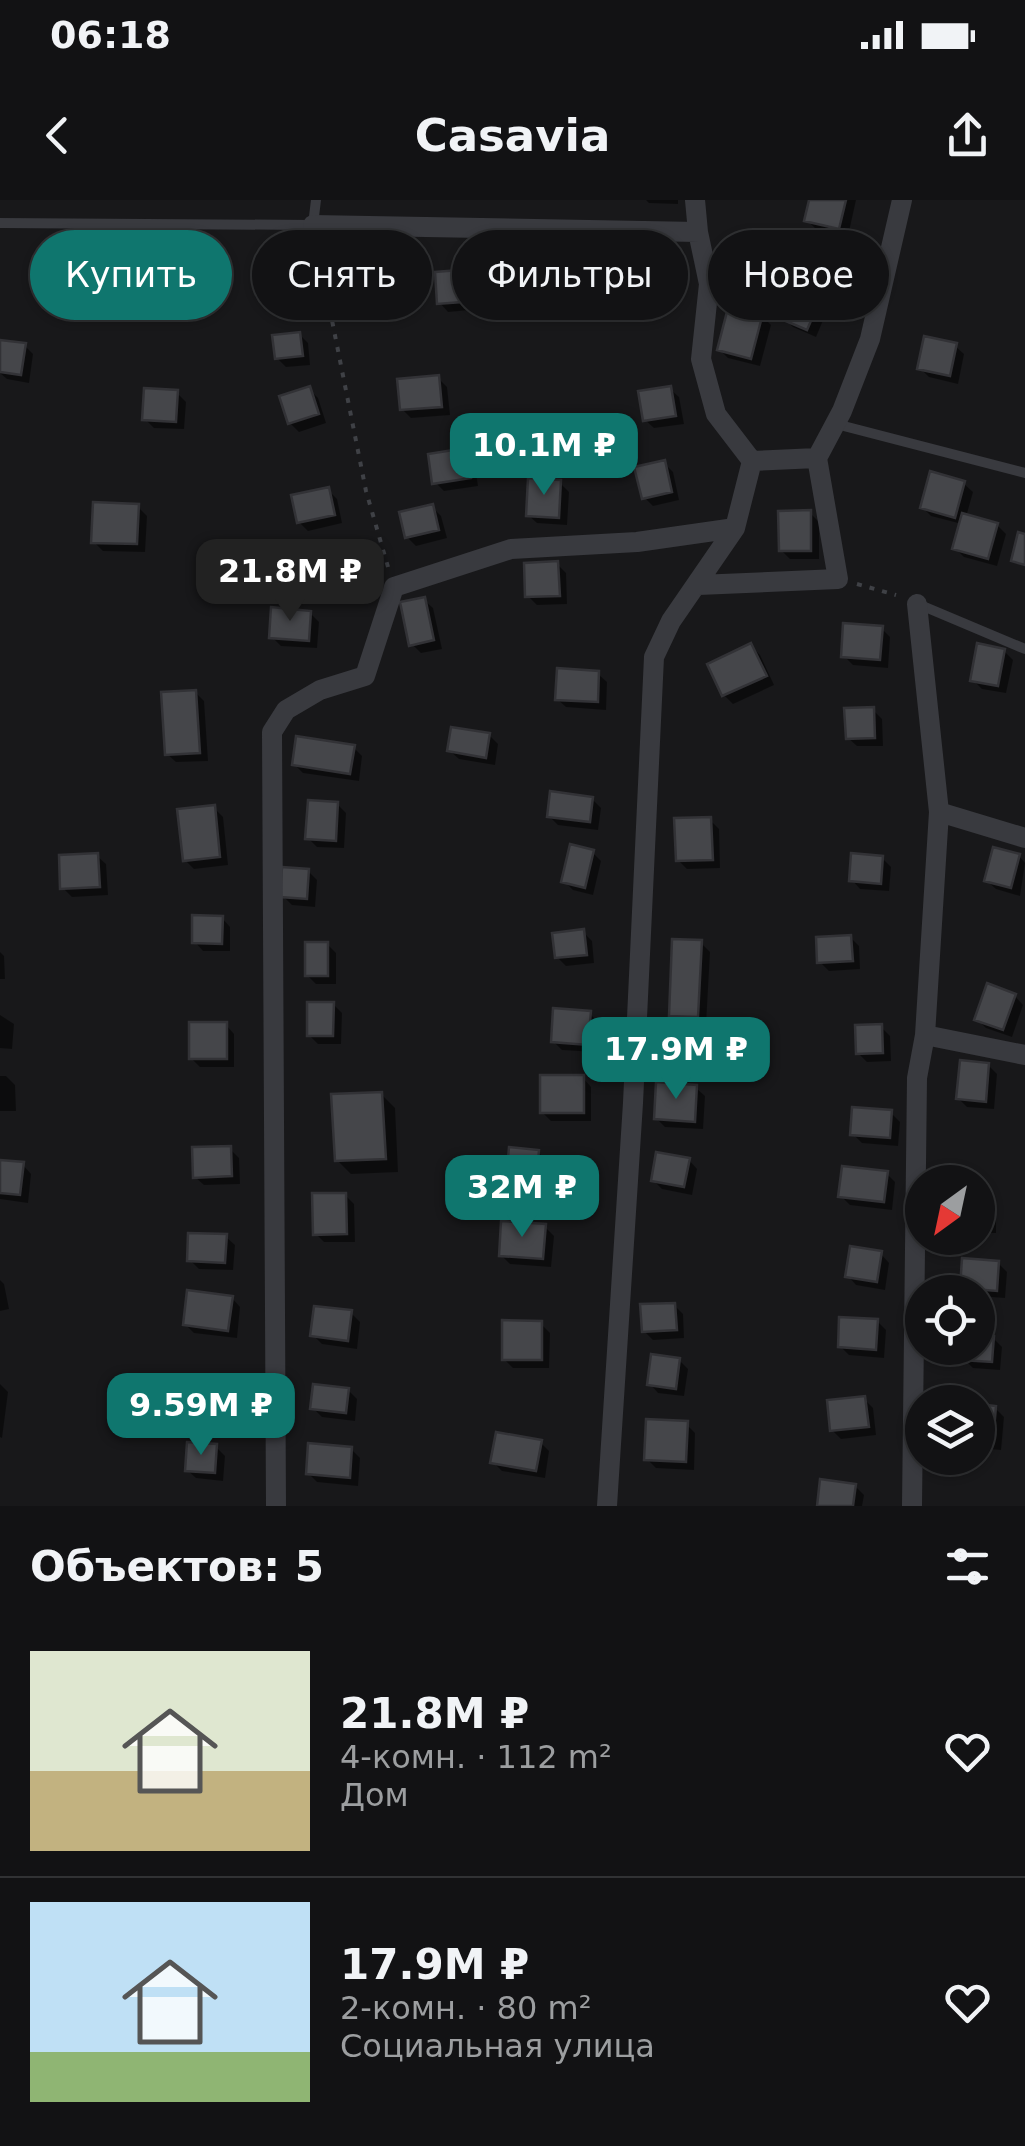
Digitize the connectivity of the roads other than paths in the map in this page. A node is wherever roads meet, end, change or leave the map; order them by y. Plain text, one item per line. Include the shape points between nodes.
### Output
1 (316, 200) edge
2 (695, 200) edge
3 (902, 200) edge
4 (0, 223) edge
5 (313, 225) junction
6 (698, 232) junction
7 (835, 424) junction
8 (817, 458) junction
9 (752, 460) junction
10 (1025, 473) edge
11 (735, 528) junction
12 (698, 585) junction
13 (917, 604) joint
14 (1025, 649) edge
15 (939, 812) junction
16 (1025, 838) edge
17 (925, 1035) junction
18 (1025, 1054) edge
19 (276, 1506) edge
20 (607, 1506) edge
21 (912, 1506) edge

1 - 5 lane
2 - 6 street
3 - 7 street via 870,339
4 - 5 lane
5 - 6 street
6 - 9 street via 709,284 700,360 716,414
7 - 8 street
7 - 10 lane
8 - 9 street
8 - 12 street via 838,579
9 - 11 street
11 - 12 street
11 - 19 street via 511,549 394,588 364,676 286,710 272,732
12 - 20 street via 654,657
13 - 14 lane
13 - 15 street
15 - 16 street
15 - 17 street
17 - 18 street
17 - 21 street via 917,1078

